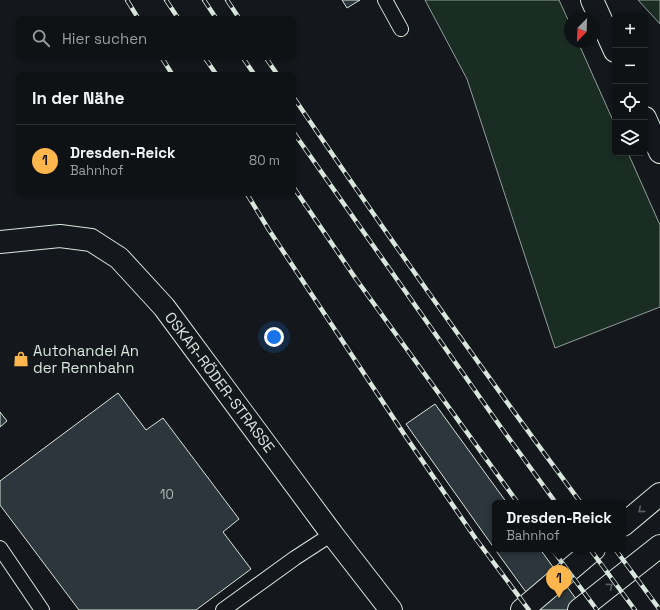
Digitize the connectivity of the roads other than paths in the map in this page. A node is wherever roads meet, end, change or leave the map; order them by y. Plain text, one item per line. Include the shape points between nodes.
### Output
1 (385, 0) edge
2 (592, 0) edge
3 (401, 29) dead end
4 (614, 48) edge
5 (646, 120) edge
6 (660, 152) edge
7 (0, 242) edge
8 (660, 494) edge
9 (626, 522) edge
10 (332, 534) junction
11 (660, 546) edge
12 (0, 548) edge
13 (590, 552) edge
14 (42, 610) edge
15 (223, 610) edge
16 (391, 610) edge
17 (522, 610) edge
18 (579, 610) edge

1 - 3 lane
2 - 4 street
5 - 6 street
7 - 10 street, OSKAR-RÖDER-STRASSE via 60,236 91,240 119,258 164,307
8 -> 9 street
10 - 15 lane
10 - 16 street, OSKAR-RÖDER-STRASSE
18 -> 11 street
12 - 14 lane
13 - 17 street

